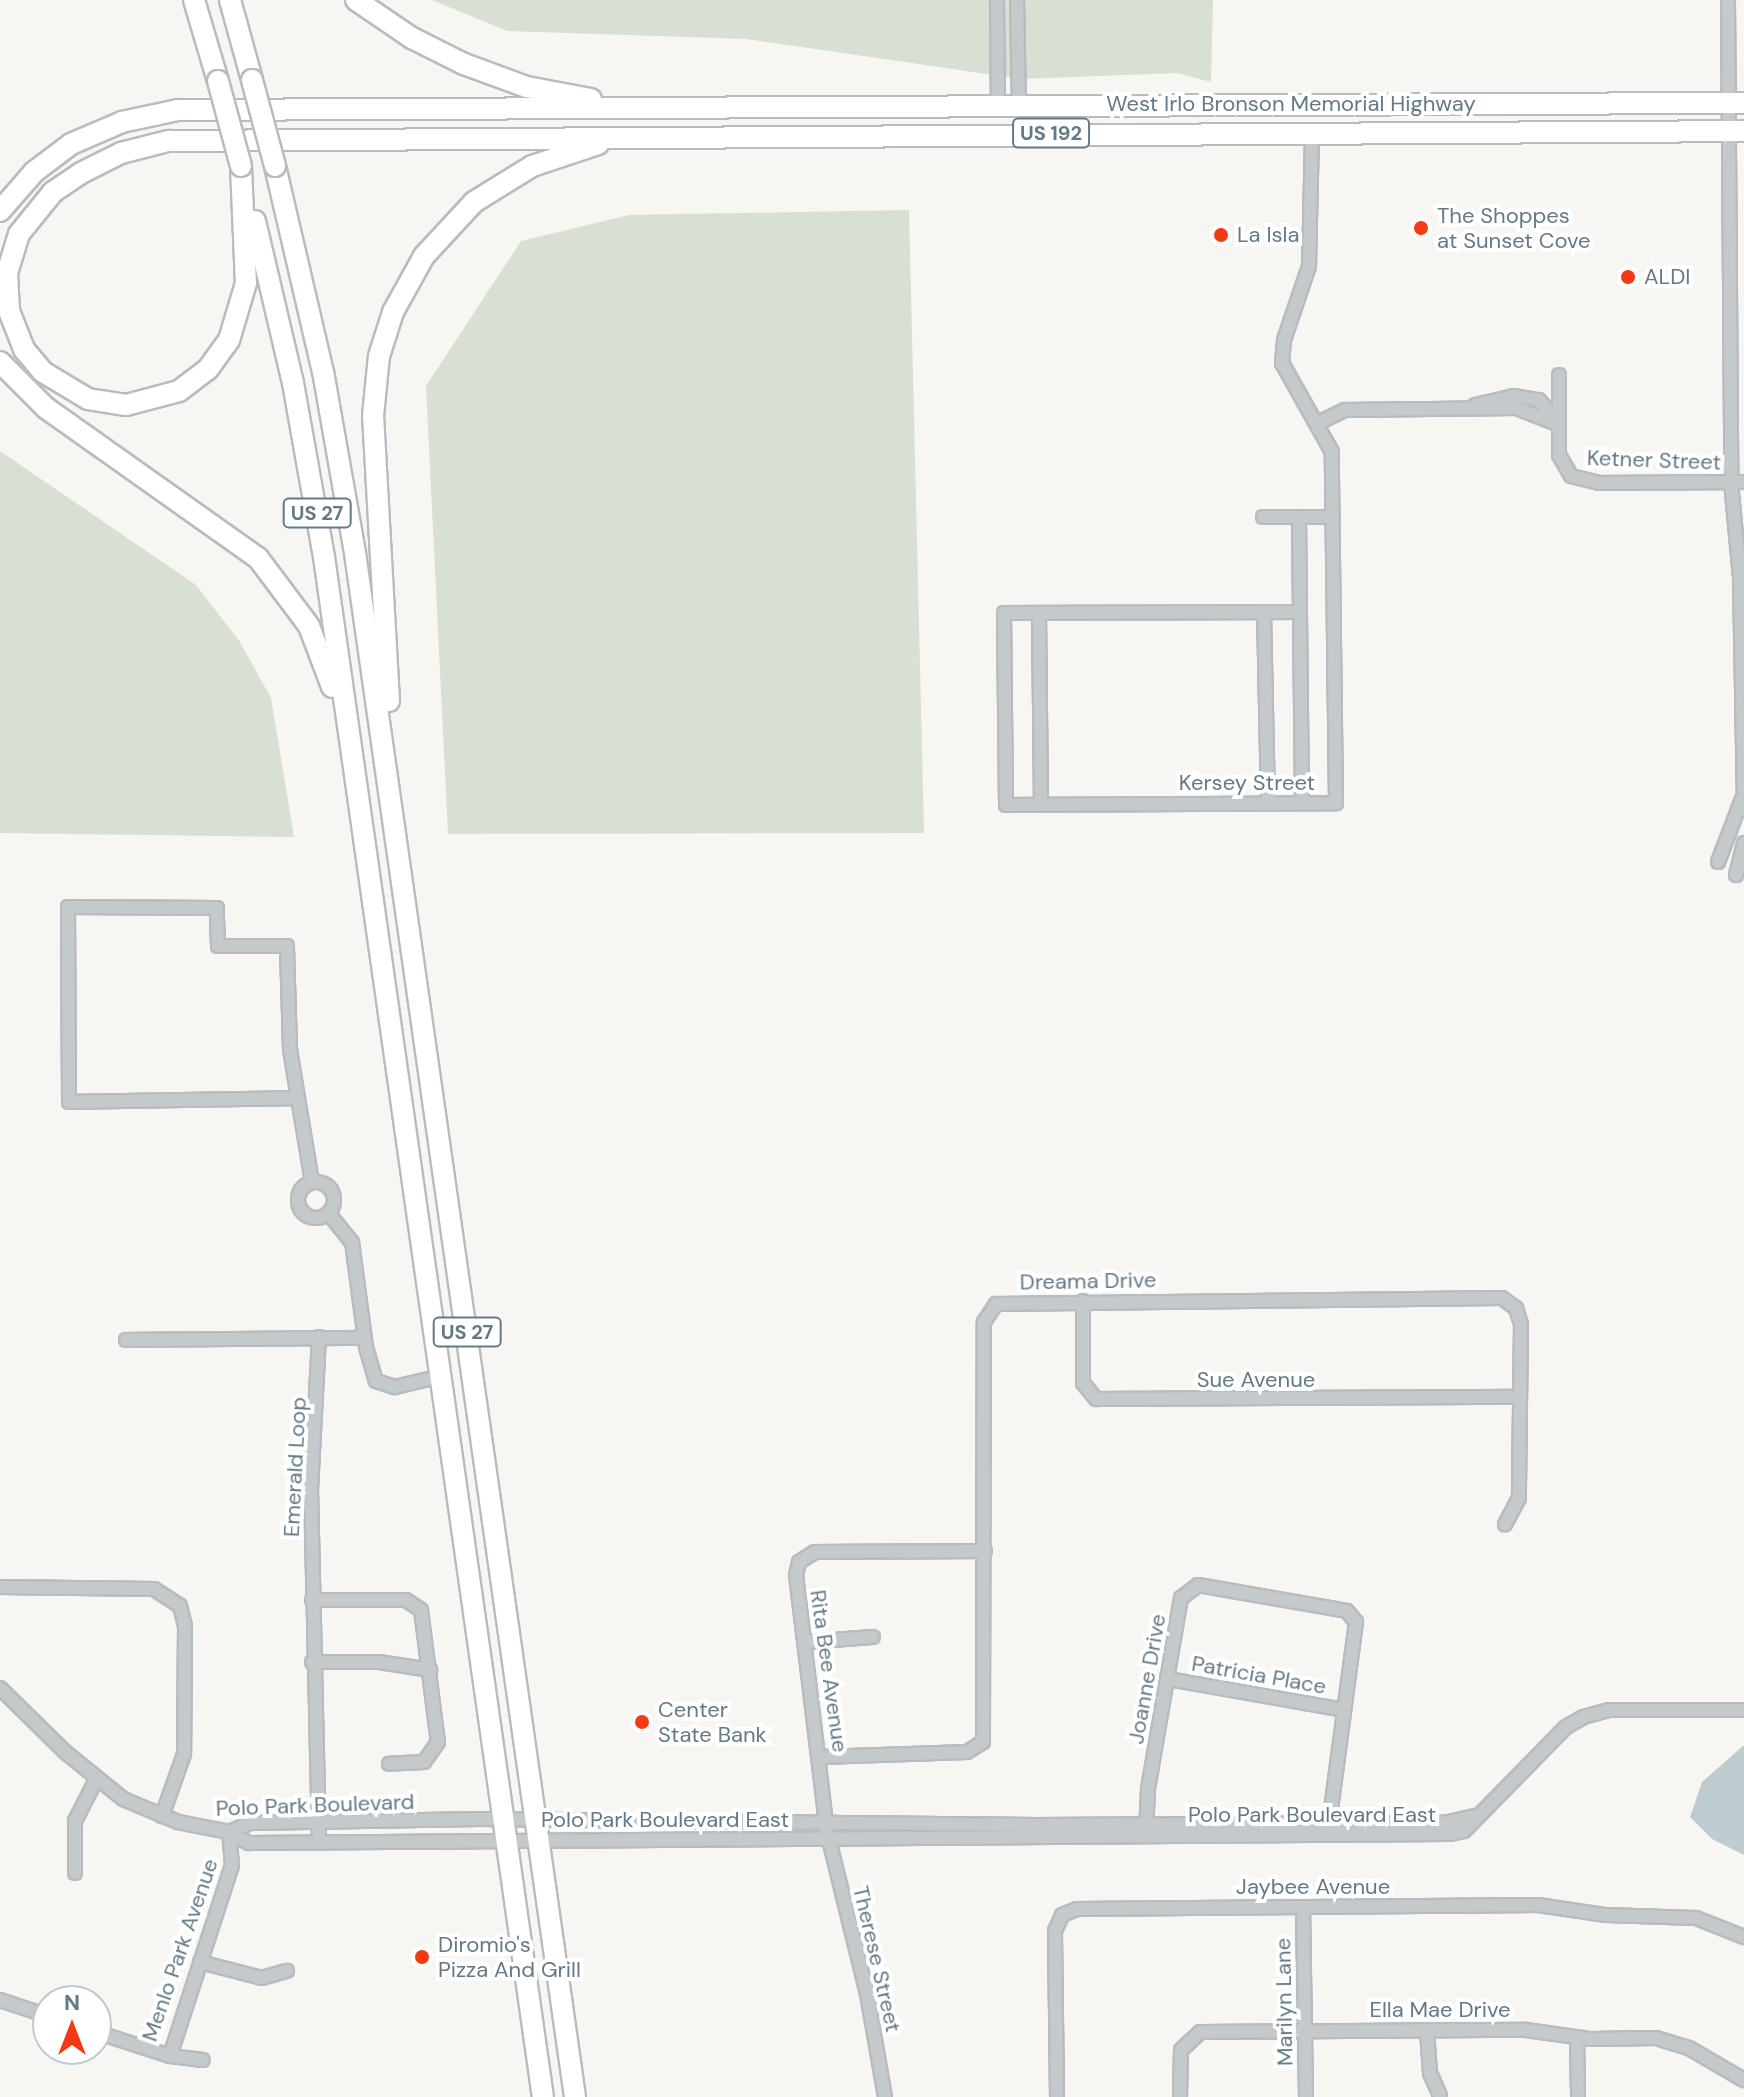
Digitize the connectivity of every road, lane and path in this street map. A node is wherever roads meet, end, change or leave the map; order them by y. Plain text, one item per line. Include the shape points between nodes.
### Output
1 (194, 0) edge
2 (230, 0) edge
3 (356, 0) edge
4 (997, 0) edge
5 (1017, 0) edge
6 (1728, 0) edge
7 (1737, 103) edge
8 (1082, 104) junction
9 (1365, 104) junction
10 (1008, 105) junction
11 (646, 107) junction
12 (1737, 131) edge
13 (1312, 132) junction
14 (935, 133) junction
15 (693, 134) junction
16 (1002, 134) junction
17 (241, 166) junction
18 (0, 211) edge
19 (1737, 235) edge
20 (1737, 332) edge
21 (0, 362) edge
22 (1559, 375) dead end
23 (1318, 423) junction
24 (1557, 424) junction
25 (1738, 482) edge
26 (1263, 517) dead end
27 (1299, 517) junction
28 (1333, 517) junction
29 (1744, 559) edge
30 (1740, 577) junction
31 (1264, 612) junction
32 (1300, 612) junction
33 (1039, 613) junction
34 (1268, 803) junction
35 (1302, 803) junction
36 (1743, 804) edge
37 (1041, 805) junction
38 (394, 824) junction
39 (1744, 843) edge
40 (1718, 862) dead end
41 (367, 865) junction
42 (1736, 875) dead end
43 (298, 1098) junction
44 (312, 1182) junction
45 (329, 1214) junction
46 (1083, 1301) junction
47 (319, 1337) junction
48 (365, 1338) junction
49 (126, 1340) dead end
50 (441, 1376) junction
51 (1520, 1397) junction
52 (1505, 1524) dead end
53 (985, 1551) junction
54 (0, 1587) edge
55 (312, 1600) junction
56 (873, 1637) dead end
57 (806, 1642) junction
58 (312, 1662) junction
59 (430, 1670) junction
60 (1168, 1679) junction
61 (0, 1688) edge
62 (1343, 1710) junction
63 (1744, 1710) edge
64 (821, 1757) junction
65 (389, 1764) dead end
66 (96, 1780) junction
67 (162, 1816) junction
68 (406, 1821) junction
69 (318, 1822) junction
70 (505, 1830) junction
71 (537, 1830) junction
72 (1146, 1830) junction
73 (1328, 1830) junction
74 (229, 1832) junction
75 (828, 1832) junction
76 (407, 1840) junction
77 (319, 1842) junction
78 (249, 1843) junction
79 (233, 1858) junction
80 (75, 1873) dead end
81 (1303, 1907) junction
82 (1744, 1937) edge
83 (200, 1962) junction
84 (287, 1971) dead end
85 (0, 2000) edge
86 (32, 2011) edge
87 (1305, 2031) junction
88 (1427, 2031) junction
89 (112, 2037) edge
90 (1577, 2037) junction
91 (170, 2056) junction
92 (203, 2060) dead end
93 (1744, 2080) edge
94 (1440, 2095) edge
95 (543, 2097) edge
96 (575, 2097) edge
97 (885, 2097) edge
98 (1057, 2097) edge
99 (1180, 2097) edge
100 (1306, 2097) edge
101 (1578, 2097) edge

1 - 17 highway, US 27, bridge
2 - 38 highway, US 27, bridge via 275,166 336,439
3 - 11 highway via 424,45 492,76 541,90
4 - 10 street
5 - 10 street
6 - 7 street
7 - 9 highway, West Irlo Bronson Memorial Highway / US 192
7 - 12 street
8 - 9 highway, West Irlo Bronson Memorial Highway / US 192
8 - 10 highway, West Irlo Bronson Memorial Highway / US 192
8 - 16 highway via 1068,119 1022,122
9 - 13 highway
10 - 11 highway, West Irlo Bronson Memorial Highway / US 192
10 - 14 highway via 1008,118 948,123
11 - 18 highway via 167,111 122,122 71,144 34,172
12 - 13 highway, West Irlo Bronson Memorial Highway / US 192
12 - 19 street
13 - 16 highway, West Irlo Bronson Memorial Highway / US 192
13 - 23 street, Kersey Street via 1311,256 1282,363 1294,392
14 - 15 highway, West Irlo Bronson Memorial Highway / US 192
14 - 16 highway, West Irlo Bronson Memorial Highway / US 192
15 - 17 highway via 190,139 121,153 53,192 27,220 13,247 6,286 9,311 24,349 43,372 88,399 126,405 170,394 208,369 229,340 246,283
15 - 38 highway via 593,144 512,175 474,202 440,237 393,312 379,356 373,416
17 - 41 highway, US 27 via 304,443
19 - 20 street
20 - 25 street
21 - 41 highway via 28,394 231,535 285,588 326,666
22 - 24 street, Ketner Street
23 - 24 street via 1345,410 1516,408
23 - 28 street, Kersey Street via 1332,452
24 - 25 street, Ketner Street via 1563,467 1581,480
25 - 30 street
26 - 27 street
27 - 28 street
27 - 32 street
28 - 35 street, Kersey Street via 1336,803
29 - 30 street
30 - 36 street
31 - 32 street, Kersey Street
31 - 33 street, Kersey Street
31 - 34 street
32 - 35 street
33 - 37 street
33 - 37 street, Kersey Street via 1004,613 1006,805
34 - 35 street, Kersey Street
34 - 37 street, Kersey Street
36 - 40 street
38 - 71 highway, US 27
39 - 42 street
41 - 50 highway, US 27
43 - 43 street via 69,1102 68,907 217,908 218,946 287,946 290,1049
43 - 44 street
44 - 45 street via 333,1192
44 - 45 street via 299,1194 301,1212 318,1219
45 - 48 street via 345,1227 352,1242
46 - 51 street, Dreama Drive via 1502,1298 1520,1314
46 - 51 street, Sue Avenue via 1083,1383 1096,1399
46 - 53 street, Dreama Drive via 996,1304 986,1312
47 - 48 street
47 - 49 street
47 - 55 street, Emerald Loop
48 - 50 street via 371,1372 387,1387
50 - 70 highway, US 27
51 - 52 street, Dreama Drive via 1519,1498
53 - 57 street, Rita Bee Avenue via 815,1552 799,1562 796,1575
53 - 64 street, Dreama Drive via 983,1742 967,1752
54 - 67 street via 146,1588 176,1600 185,1626 184,1746
55 - 58 street, Emerald Loop
55 - 59 street via 416,1603
56 - 57 street
57 - 64 street, Rita Bee Avenue
58 - 59 street via 379,1662
58 - 69 street, Emerald Loop
59 - 65 street via 437,1747 424,1762
60 - 62 street, Patricia Place
60 - 62 street, Joanne Drive via 1181,1598 1191,1587 1205,1585 1351,1614 1358,1634
60 - 72 street, Joanne Drive
61 - 66 street, Polo Park Boulevard
62 - 73 street, Joanne Drive
63 - 73 street, Polo Park Boulevard East via 1609,1710 1583,1717 1566,1727 1464,1831
64 - 75 street, Rita Bee Avenue
66 - 67 street, Polo Park Boulevard
66 - 80 street via 75,1821
67 - 74 street, Polo Park Boulevard
68 - 69 street, Polo Park Boulevard
68 - 70 street, Polo Park Boulevard
68 - 76 street
69 - 74 street, Polo Park Boulevard via 250,1823
69 - 77 street, Emerald Loop
70 - 71 street, Polo Park Boulevard
70 - 71 street, Polo Park Boulevard East
70 - 76 street, Polo Park Boulevard East
70 - 95 highway, US 27
71 - 75 street, Polo Park Boulevard East
71 - 75 street, Polo Park Boulevard East
71 - 96 highway, US 27
72 - 73 street, Polo Park Boulevard East
72 - 75 street, Polo Park Boulevard East
74 - 78 street, Polo Park Boulevard East
74 - 79 street, Menlo Park Avenue
75 - 97 street, Therese Street
76 - 77 street, Polo Park Boulevard East
77 - 78 street, Polo Park Boulevard East
78 - 79 street
79 - 83 street, Menlo Park Avenue
81 - 82 street, Jaybee Avenue via 1538,1905 1606,1915 1696,1918
81 - 87 street, Marilyn Lane
81 - 98 street, Jaybee Avenue via 1077,1909 1062,1915 1055,1931
83 - 84 street via 262,1978
83 - 91 street, Menlo Park Avenue
85 - 86 street
87 - 88 street, Ella Mae Drive
87 - 99 street, Ella Mae Drive via 1195,2034 1181,2050
87 - 100 street, Marilyn Lane
88 - 90 street, Ella Mae Drive via 1526,2030
88 - 94 street via 1430,2073
89 - 91 street, Menlo Park Avenue
90 - 93 street, Ella Mae Drive via 1670,2041
90 - 101 street
91 - 92 street

